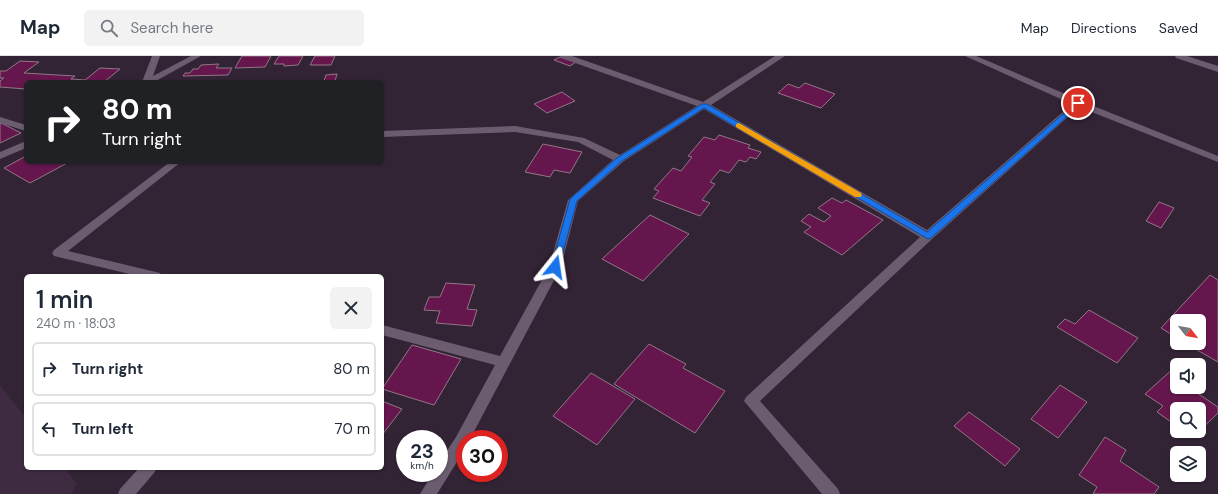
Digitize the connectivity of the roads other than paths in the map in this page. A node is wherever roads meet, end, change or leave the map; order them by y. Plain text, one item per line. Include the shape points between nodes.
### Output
1 (156, 56) edge
2 (197, 56) edge
3 (564, 56) edge
4 (780, 56) edge
5 (969, 56) edge
6 (1179, 56) edge
7 (1218, 69) edge
8 (147, 80) edge
9 (150, 80) edge
10 (1078, 103) junction
11 (704, 105) junction
12 (0, 120) edge
13 (24, 127) edge
14 (384, 134) edge
15 (24, 145) edge
16 (0, 156) edge
17 (1218, 159) edge
18 (620, 160) junction
19 (173, 164) edge
20 (928, 236) junction
21 (147, 274) edge
22 (384, 331) edge
23 (504, 362) junction
24 (147, 470) edge
25 (126, 494) edge
26 (428, 494) edge
27 (832, 494) edge

1 - 8 street
2 - 9 street
3 - 11 street
4 - 11 street
5 - 10 street
6 - 7 street
10 - 17 street
10 - 20 street
11 - 18 street
11 - 20 street
12 - 13 street
14 - 18 street via 515,129 581,140
15 - 16 street
18 - 23 street via 573,200 555,267
19 - 21 street via 58,253
20 - 27 street via 751,401
22 - 23 street
23 - 26 street via 461,442
24 - 25 street

